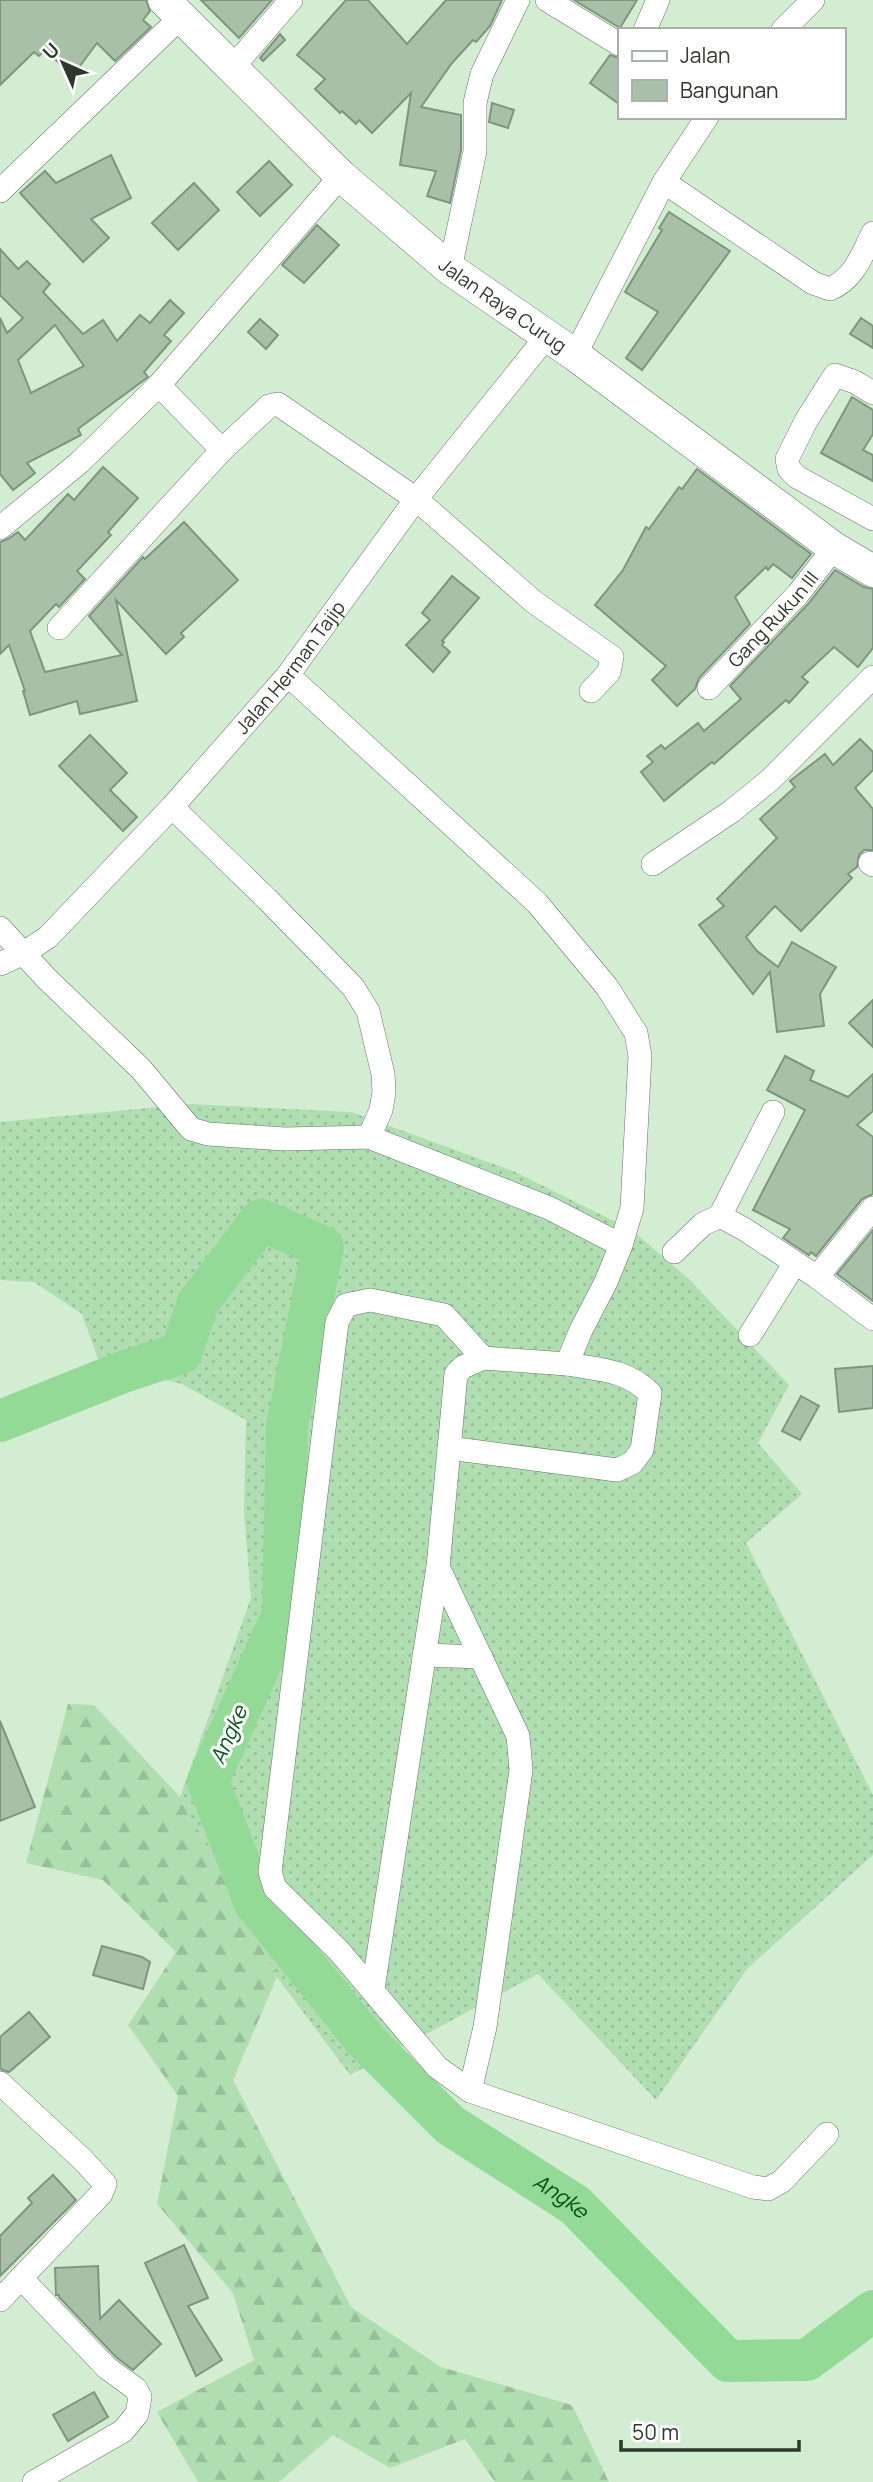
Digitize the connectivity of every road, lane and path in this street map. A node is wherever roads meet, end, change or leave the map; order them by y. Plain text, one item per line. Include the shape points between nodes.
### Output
1 (291, 0) edge
2 (518, 0) edge
3 (547, 0) edge
4 (657, 0) edge
5 (813, 0) edge
6 (173, 9) edge
7 (646, 28) edge
8 (785, 28) edge
9 (618, 43) edge
10 (233, 67) junction
11 (706, 119) edge
12 (341, 176) junction
13 (664, 182) junction
14 (0, 191) edge
15 (873, 233) edge
16 (450, 269) junction
17 (547, 336) junction
18 (575, 355) junction
19 (159, 385) junction
20 (873, 393) edge
21 (222, 450) junction
22 (416, 499) junction
23 (873, 519) edge
24 (0, 528) edge
25 (834, 548) junction
26 (873, 571) edge
27 (59, 628) dead end
28 (288, 675) junction
29 (873, 677) edge
30 (709, 688) dead end
31 (591, 691) dead end
32 (172, 807) junction
33 (653, 864) dead end
34 (0, 928) edge
35 (24, 953) junction
36 (0, 964) edge
37 (773, 1112) dead end
38 (369, 1137) junction
39 (873, 1208) edge
40 (720, 1216) junction
41 (621, 1245) junction
42 (674, 1252) dead end
43 (795, 1263) junction
44 (817, 1277) junction
45 (873, 1319) edge
46 (750, 1335) dead end
47 (483, 1358) junction
48 (568, 1364) junction
49 (449, 1448) junction
50 (438, 1567) junction
51 (424, 1655) junction
52 (481, 1657) junction
53 (373, 1989) junction
54 (0, 2083) edge
55 (470, 2091) junction
56 (827, 2134) dead end
57 (21, 2278) junction
58 (0, 2300) edge
59 (34, 2482) edge

1 - 10 street
2 - 16 street via 482,74 475,103 475,151
3 - 9 street
4 - 7 street
5 - 8 street
6 - 10 main road, Jalan Raya Curug
6 - 14 street
10 - 12 main road, Jalan Raya Curug
11 - 13 street
12 - 16 main road, Jalan Raya Curug
12 - 19 street
13 - 15 street via 813,283 830,289 851,274
13 - 18 street
16 - 17 main road, Jalan Raya Curug
17 - 18 main road, Jalan Raya Curug
17 - 22 street, Jalan Herman Tajip
18 - 25 main road, Jalan Raya Curug
19 - 21 street
19 - 24 street via 80,462
20 - 23 street via 835,375 788,458 789,469 797,477
21 - 22 street via 269,406 278,404
21 - 27 street
22 - 28 street, Jalan Herman Tajip
22 - 31 street via 534,602 612,657 609,672
25 - 26 main road, Jalan Raya Curug
25 - 30 street, Gang Rukun III via 798,594
28 - 32 street, Jalan Herman Tajip
28 - 41 street via 537,903 624,1012 636,1033 639,1056 632,1208
29 - 33 street via 770,780 733,811
32 - 35 street, Jalan Herman Tajip via 48,937
32 - 38 street via 344,977 368,1011 384,1093
34 - 35 street
35 - 36 street, Jalan Herman Tajip
35 - 38 street via 141,1069 191,1129 285,1139
37 - 40 street
38 - 41 street via 549,1208
39 - 44 street
40 - 42 street via 703,1224
40 - 43 street
41 - 48 street
43 - 44 street
43 - 46 street
44 - 45 street
47 - 48 street
47 - 49 street via 456,1374
47 - 53 street via 444,1315 370,1300 346,1305 337,1322 270,1872 275,1888
48 - 49 street via 625,1374 650,1394 642,1450 632,1463 617,1471
49 - 50 street
50 - 51 street
50 - 52 street
51 - 52 street
51 - 53 street
52 - 55 street via 518,1736 521,1770 485,2027
53 - 55 street via 437,2067
54 - 57 street via 105,2185 102,2194
55 - 56 street via 768,2189 782,2181
57 - 58 street
57 - 59 street via 140,2397 137,2414 123,2431

